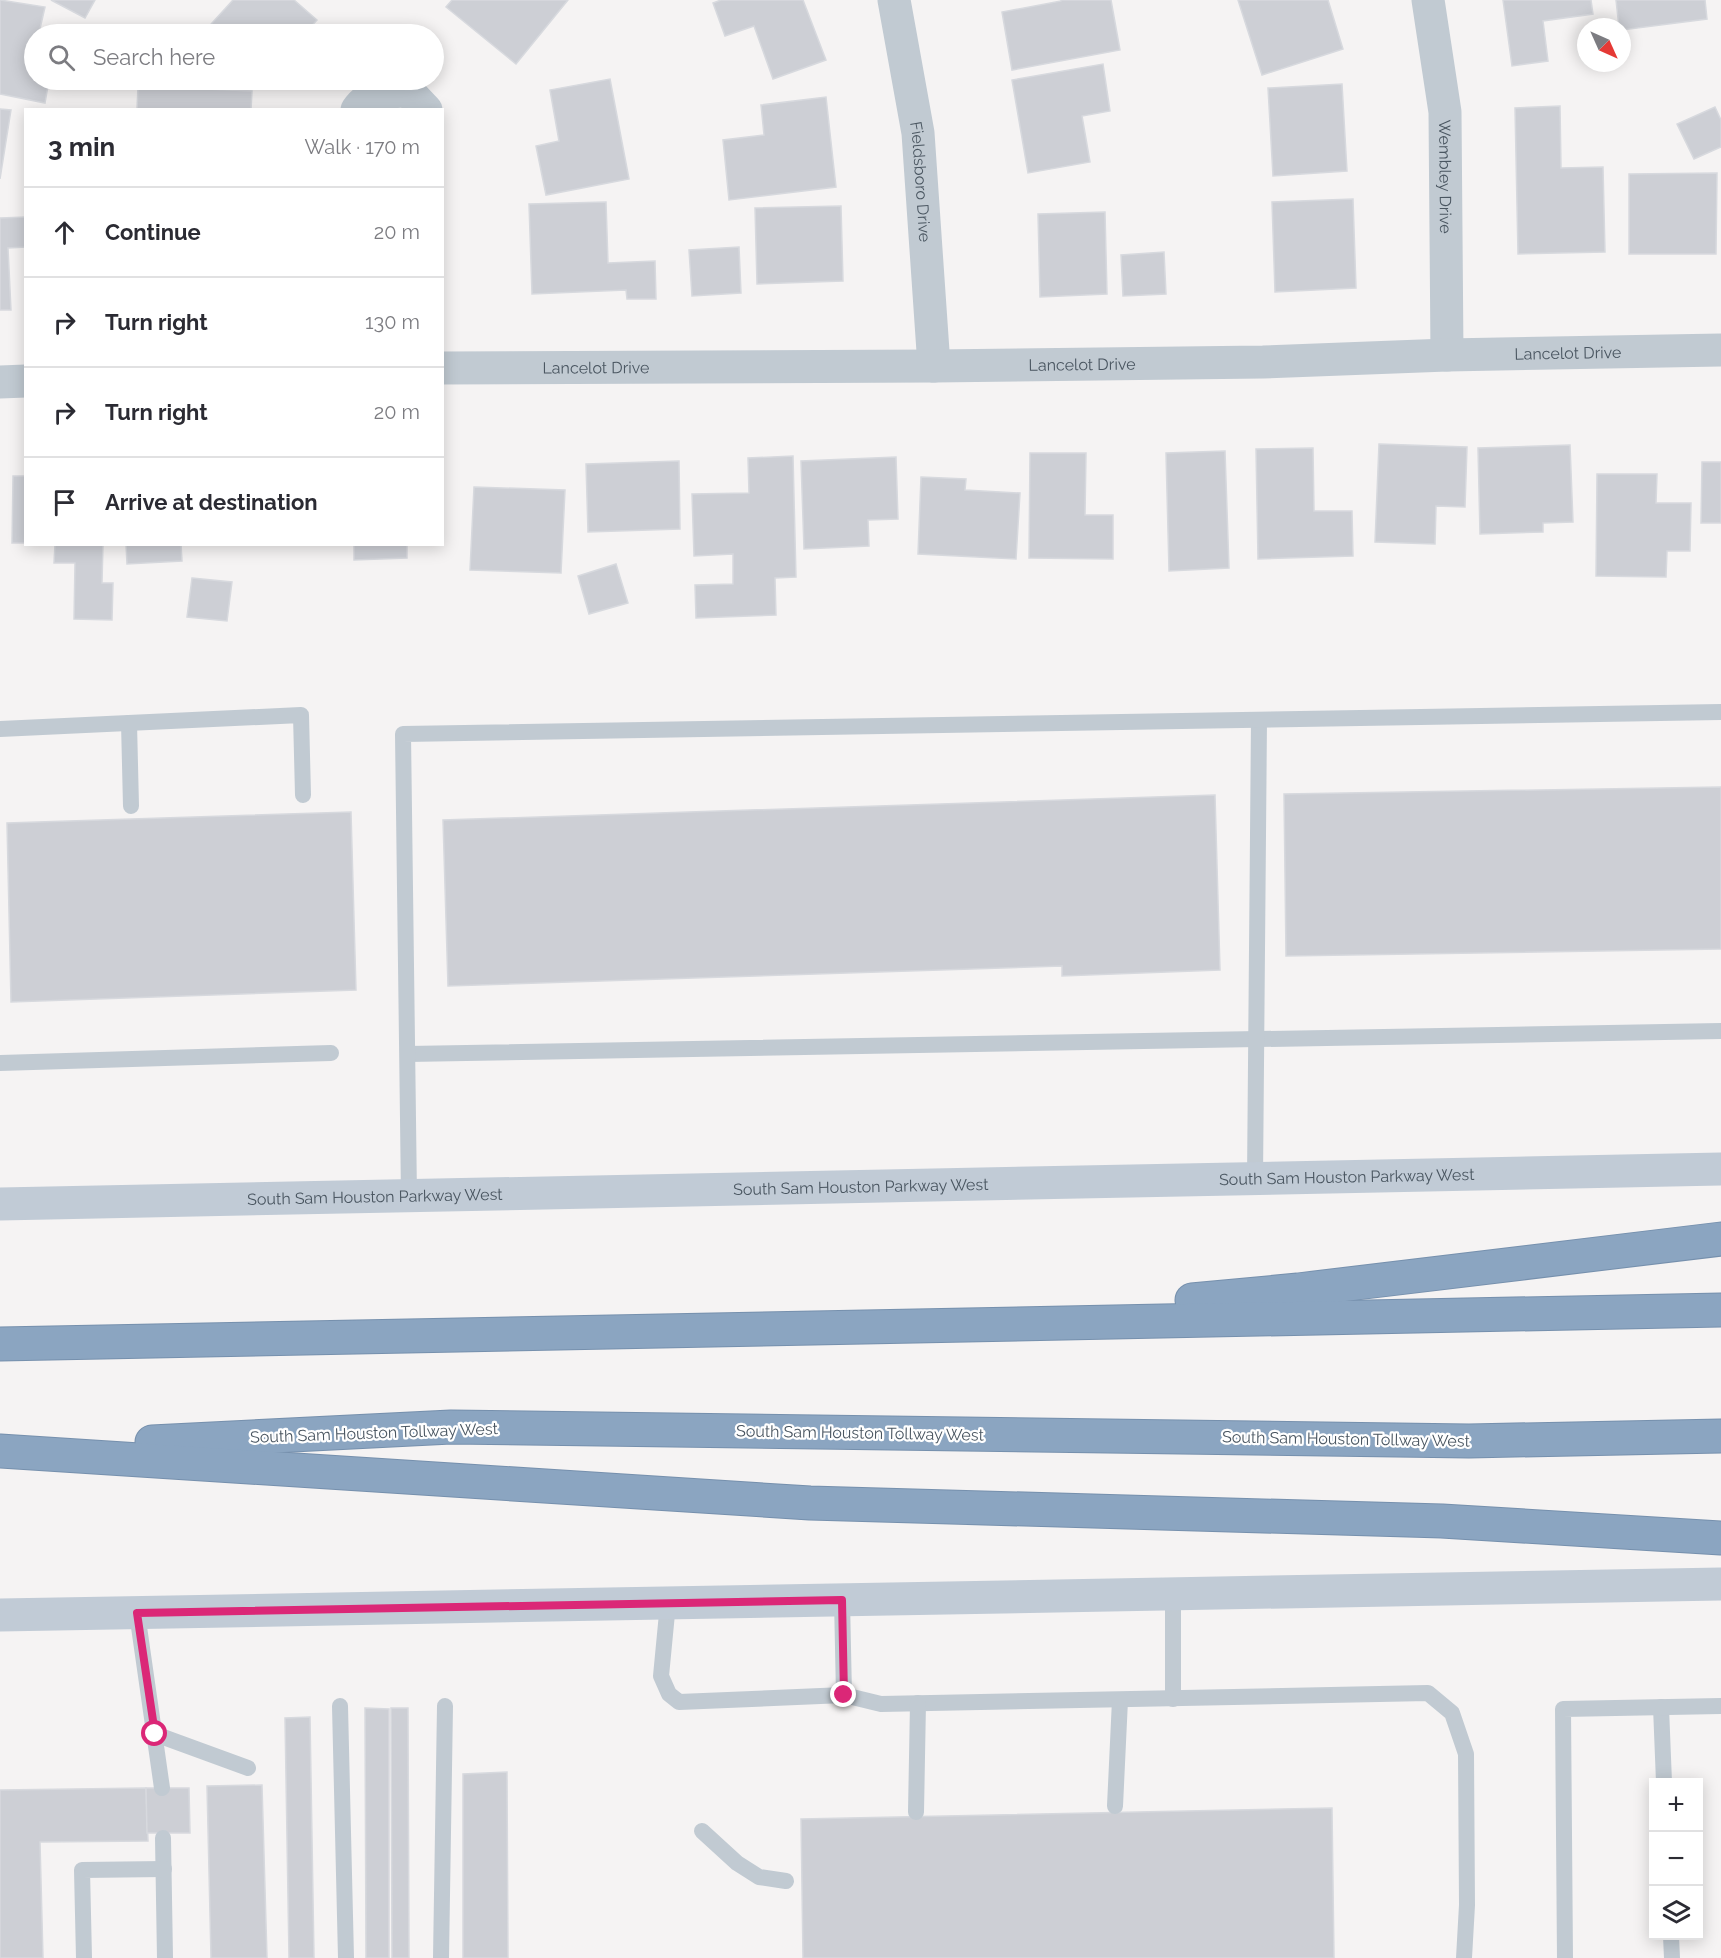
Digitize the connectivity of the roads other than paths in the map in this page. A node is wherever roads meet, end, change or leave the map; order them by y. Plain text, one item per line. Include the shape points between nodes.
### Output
1 (894, 0) edge
2 (1428, 0) edge
3 (358, 108) edge
4 (424, 108) edge
5 (1721, 350) edge
6 (1447, 355) junction
7 (934, 366) junction
8 (444, 368) edge
9 (24, 381) edge
10 (0, 382) edge
11 (1721, 712) edge
12 (1258, 720) junction
13 (129, 723) junction
14 (0, 729) edge
15 (303, 795) dead end
16 (131, 806) dead end
17 (1721, 1031) edge
18 (1256, 1039) junction
19 (331, 1053) dead end
20 (408, 1054) junction
21 (0, 1063) edge
22 (1721, 1169) edge
23 (1255, 1179) junction
24 (410, 1196) junction
25 (0, 1204) edge
26 (1721, 1239) edge
27 (1721, 1310) edge
28 (926, 1325) junction
29 (0, 1344) edge
30 (1721, 1436) edge
31 (0, 1450) edge
32 (1721, 1538) edge
33 (1721, 1584) edge
34 (1173, 1594) junction
35 (842, 1600) junction
36 (668, 1603) junction
37 (137, 1613) junction
38 (0, 1615) edge
39 (844, 1695) junction
40 (1173, 1699) junction
41 (1120, 1700) junction
42 (918, 1703) junction
43 (340, 1706) dead end
44 (445, 1706) dead end
45 (1721, 1706) edge
46 (1661, 1707) junction
47 (155, 1734) junction
48 (248, 1768) dead end
49 (1664, 1778) edge
50 (162, 1788) dead end
51 (1115, 1806) dead end
52 (916, 1812) dead end
53 (702, 1831) dead end
54 (163, 1838) dead end
55 (164, 1869) junction
56 (786, 1881) dead end
57 (1671, 1940) edge
58 (84, 1958) edge
59 (165, 1958) edge
60 (346, 1958) edge
61 (441, 1958) edge
62 (1464, 1958) edge
63 (1566, 1958) edge
64 (1672, 1958) edge

1 - 7 street, Fieldsboro Drive via 918,133
2 - 6 street, Wembley Drive via 1445,112
3 - 4 street via 388,91 408,91
5 - 6 street, Lancelot Drive
6 - 7 street, Lancelot Drive via 1263,362
7 - 8 street, Lancelot Drive
9 - 10 street
11 - 12 lane
12 - 18 lane
12 - 20 lane via 403,734
13 - 14 lane
13 - 15 lane via 301,715
13 - 16 lane
17 - 18 lane
18 - 20 lane
18 - 23 lane
19 - 21 lane
20 - 24 lane
22 - 23 main road, South Sam Houston Parkway West
23 - 24 main road, South Sam Houston Parkway West
24 - 25 main road, South Sam Houston Parkway West
26 - 28 highway via 1298,1290
27 - 28 highway
28 - 29 highway
30 - 31 highway, South Sam Houston Tollway West via 1469,1441 451,1427
31 - 32 highway via 810,1503 1442,1521
33 - 34 main road
34 - 35 main road
34 - 40 lane
35 - 36 main road
35 - 39 lane
36 - 37 main road
36 - 39 lane via 661,1676 669,1694 679,1702
37 - 38 main road
37 - 47 lane
39 - 42 lane via 881,1704
40 - 41 lane
40 - 62 lane via 1428,1693 1452,1713 1466,1754
41 - 42 lane
41 - 51 lane
42 - 52 lane
43 - 60 lane
44 - 61 lane
45 - 46 lane
46 - 49 lane
46 - 63 lane via 1563,1709
47 - 48 lane
47 - 50 lane
53 - 56 lane via 759,1877
54 - 55 lane
55 - 58 lane via 82,1870
55 - 59 lane
57 - 64 lane

